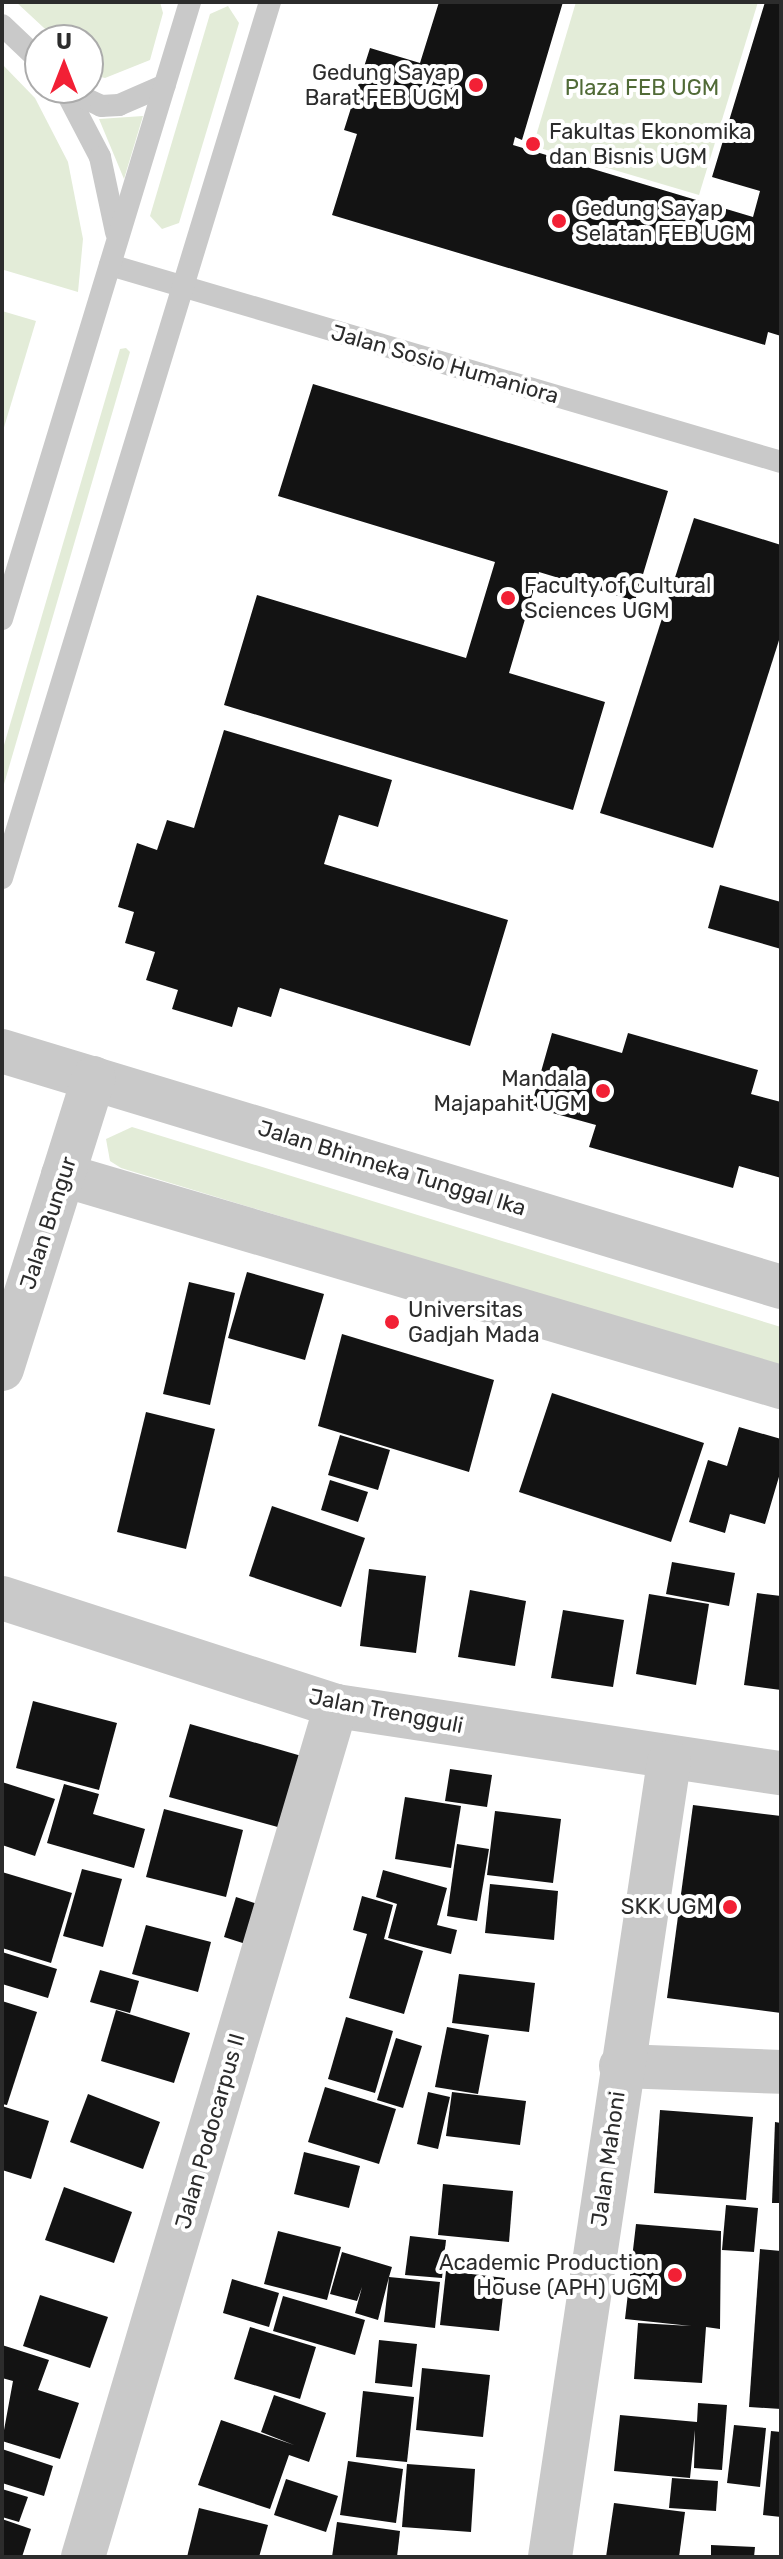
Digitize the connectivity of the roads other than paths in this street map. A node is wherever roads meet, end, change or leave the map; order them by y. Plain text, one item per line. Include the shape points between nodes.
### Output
1 (190, 2) edge
2 (269, 2) edge
3 (2, 25) edge
4 (24, 46) edge
5 (165, 85) junction
6 (72, 104) edge
7 (104, 104) edge
8 (117, 243) junction
9 (110, 265) junction
10 (183, 287) junction
11 (781, 462) edge
12 (2, 619) edge
13 (2, 878) edge
14 (2, 1051) edge
15 (2, 1066) edge
16 (92, 1085) junction
17 (63, 1175) junction
18 (781, 1287) edge
19 (2, 1369) edge
20 (781, 1387) edge
21 (2, 1598) edge
22 (336, 1706) junction
23 (669, 1762) junction
24 (781, 1773) edge
25 (621, 2066) junction
26 (781, 2072) edge
27 (83, 2557) edge
28 (550, 2557) edge

1 - 5 lane
2 - 10 lane
3 - 4 lane
5 - 7 lane via 137,102
5 - 8 lane
6 - 8 lane via 100,157
8 - 9 lane
9 - 10 lane, Jalan Sosio Humaniora
9 - 12 lane
10 - 11 lane, Jalan Sosio Humaniora
10 - 13 lane
14 - 16 street, Jalan Bhinneka Tunggal Ika
15 - 16 street, Jalan Bhinneka Tunggal Ika
16 - 17 street, Jalan Bungur
16 - 18 street, Jalan Bhinneka Tunggal Ika
17 - 19 street, Jalan Bungur
17 - 20 street
21 - 22 street, Jalan Trengguli
22 - 23 street, Jalan Trengguli
22 - 27 street, Jalan Podocarpus II
23 - 24 street, Jalan Trengguli
23 - 25 street, Jalan Mahoni
25 - 26 street
25 - 28 street, Jalan Mahoni

